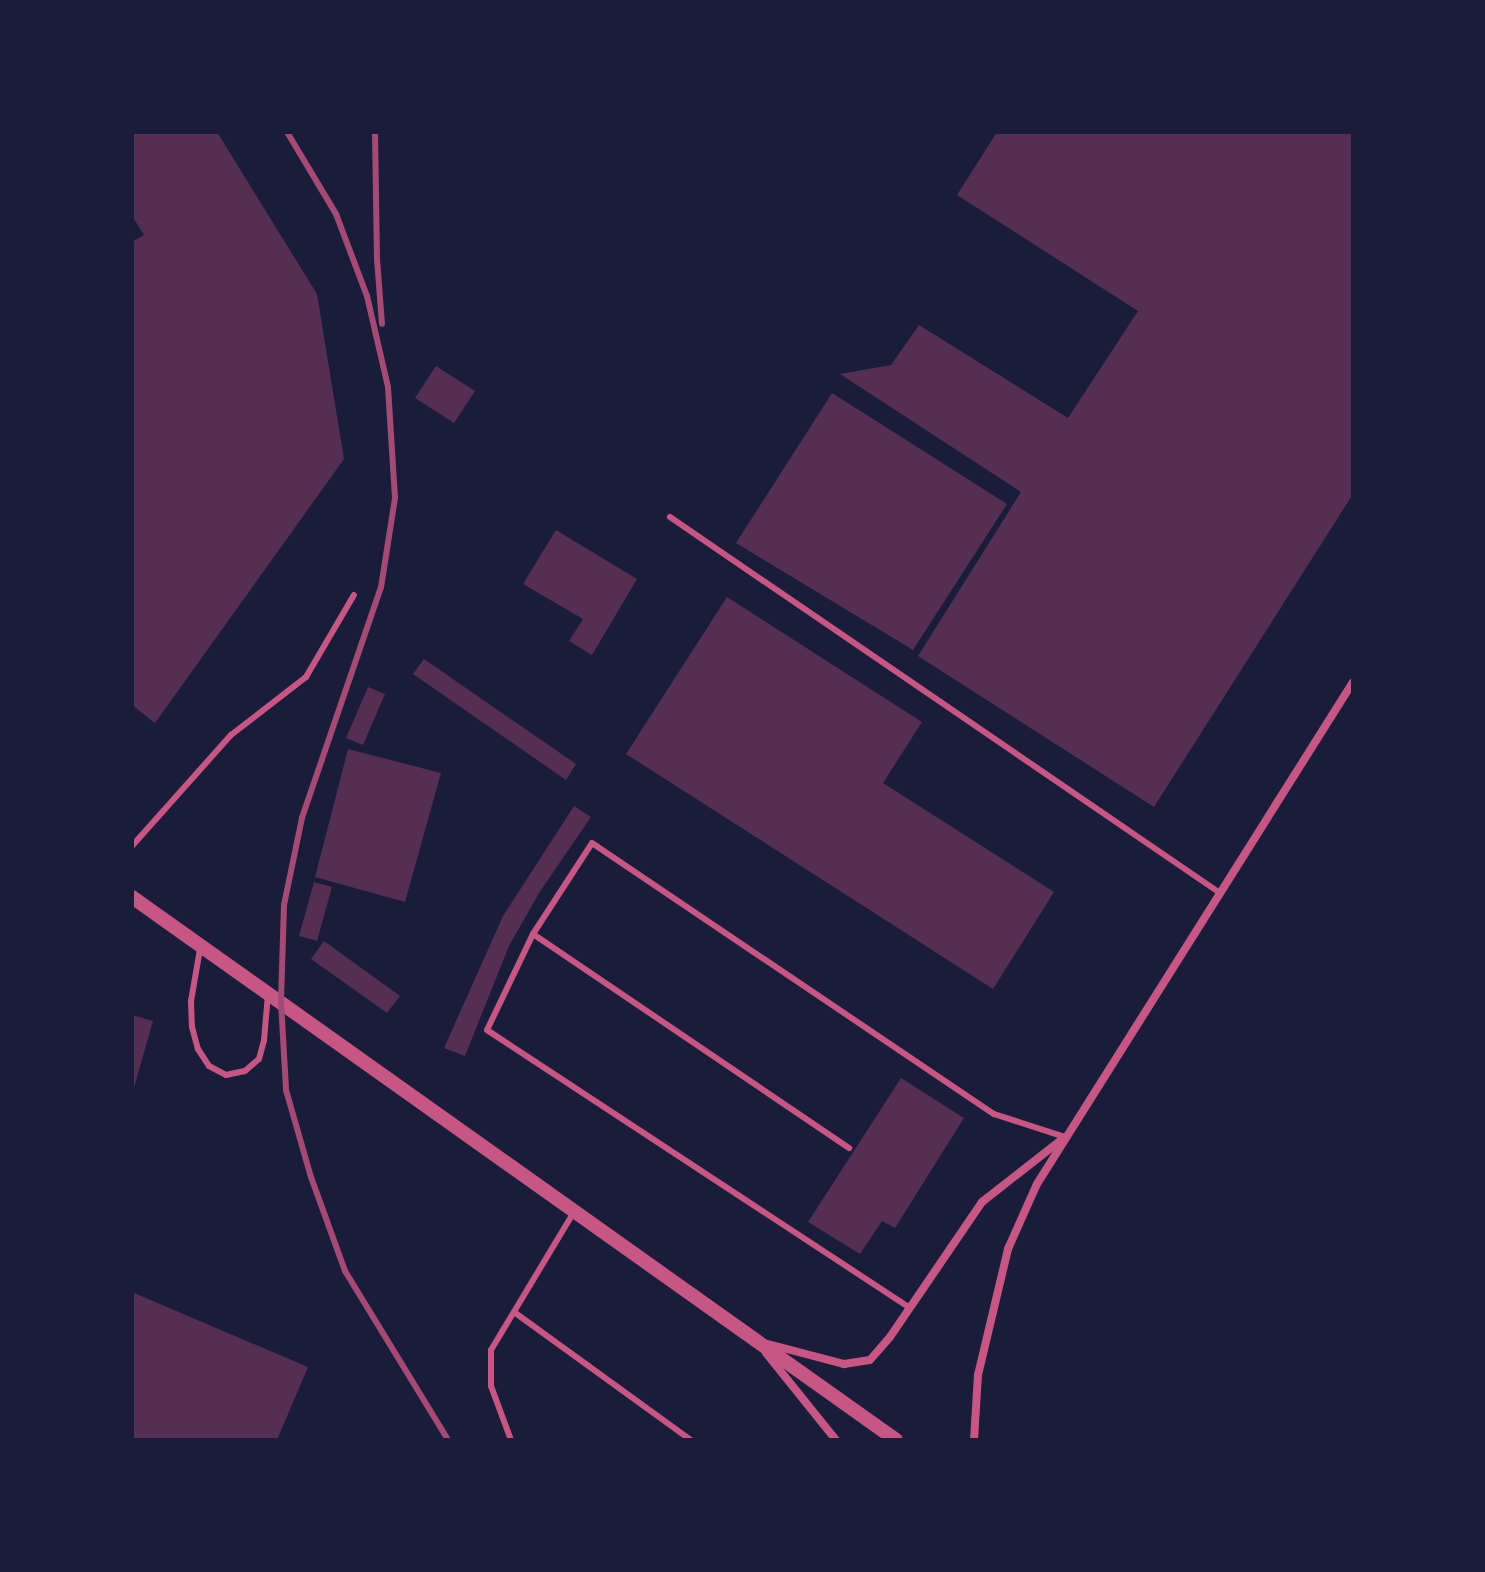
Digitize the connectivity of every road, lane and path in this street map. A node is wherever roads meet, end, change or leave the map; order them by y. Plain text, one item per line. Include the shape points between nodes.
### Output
1 (670, 517) dead end
2 (354, 595) dead end
3 (1353, 682) edge
4 (132, 846) edge
5 (1220, 893) junction
6 (132, 897) edge
7 (533, 934) junction
8 (201, 945) junction
9 (268, 993) junction
10 (1065, 1137) junction
11 (849, 1148) dead end
12 (574, 1212) junction
13 (910, 1308) junction
14 (514, 1312) junction
15 (755, 1341) junction
16 (688, 1438) edge
17 (511, 1440) edge
18 (836, 1440) edge
19 (896, 1440) edge
20 (974, 1440) edge

1 - 5 lane
2 - 4 lane via 306,677 231,735
3 - 5 street
5 - 10 street
6 - 8 street
7 - 10 lane via 592,843 994,1114
7 - 11 lane
7 - 13 lane via 487,1030
8 - 9 street
8 - 9 lane via 192,1027 209,1066 226,1075 245,1071 259,1059
9 - 12 street
10 - 13 street via 982,1202
10 - 20 street via 1008,1249 978,1375
12 - 14 lane
12 - 15 street
13 - 15 street via 870,1360 844,1364
14 - 16 lane
14 - 17 lane via 491,1350 491,1386
15 - 18 street
15 - 19 street

